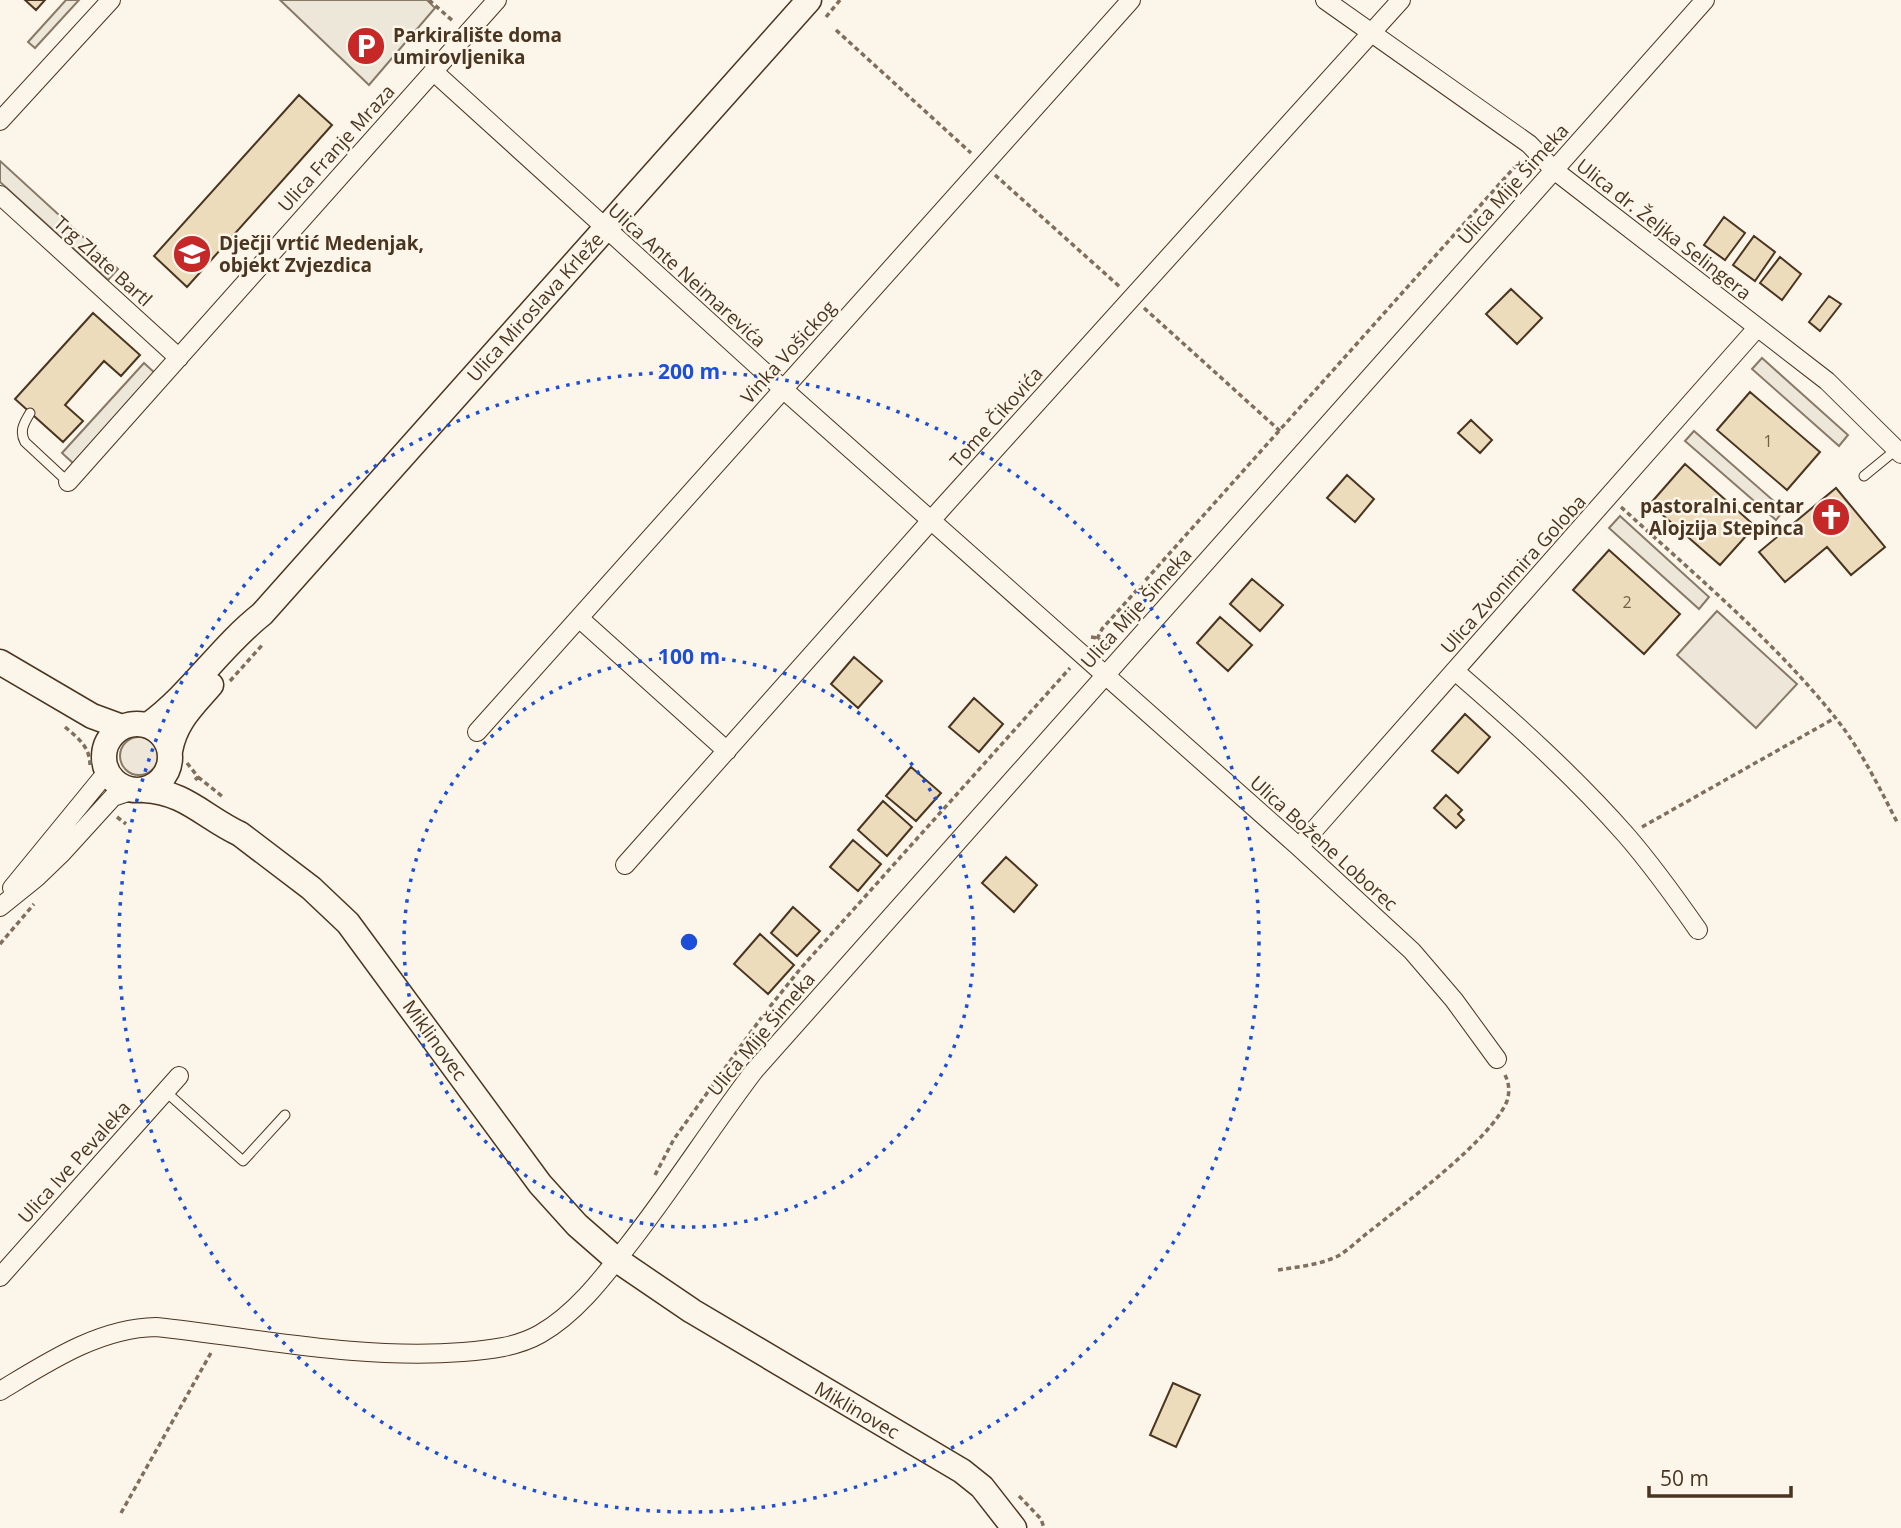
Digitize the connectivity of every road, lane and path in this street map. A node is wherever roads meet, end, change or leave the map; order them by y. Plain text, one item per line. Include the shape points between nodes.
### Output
1 (111, 0) edge
2 (429, 0) edge
3 (497, 0) edge
4 (809, 0) edge
5 (1131, 0) edge
6 (1325, 0) edge
7 (1401, 0) edge
8 (1705, 0) edge
9 (455, 23) dead end
10 (1372, 32) junction
11 (433, 71) junction
12 (0, 121) edge
13 (1520, 161) dead end
14 (1554, 170) junction
15 (0, 195) edge
16 (605, 229) junction
17 (1133, 298) junction
18 (1757, 328) junction
19 (179, 358) junction
20 (783, 389) junction
21 (30, 413) dead end
22 (1280, 431) junction
23 (1899, 451) edge
24 (1864, 476) dead end
25 (68, 482) joint
26 (1608, 499) junction
27 (931, 521) junction
28 (262, 614) junction
29 (579, 618) junction
30 (1082, 656) junction
31 (0, 662) edge
32 (1455, 671) junction
33 (1104, 675) junction
34 (37, 685) junction
35 (1835, 718) junction
36 (58, 720) dead end
37 (148, 725) junction
38 (122, 727) junction
39 (477, 732) dead end
40 (727, 751) junction
41 (170, 756) junction
42 (101, 763) junction
43 (198, 777) dead end
44 (139, 790) junction
45 (230, 803) dead end
46 (102, 807) junction
47 (1896, 822) dead end
48 (126, 824) dead end
49 (240, 834) junction
50 (1625, 834) junction
51 (1299, 847) junction
52 (625, 865) dead end
53 (0, 906) edge
54 (1698, 930) dead end
55 (1497, 1059) joint
56 (179, 1076) dead end
57 (165, 1091) junction
58 (285, 1115) dead end
59 (651, 1184) dead end
60 (617, 1259) junction
61 (1278, 1270) dead end
62 (0, 1276) edge
63 (222, 1334) junction
64 (0, 1391) edge
65 (1014, 1491) dead end
66 (121, 1513) dead end
67 (1014, 1528) edge
68 (1044, 1528) edge

1 - 12 street
2 - 9 path
3 - 11 street, Ulica Franje Mraza
4 - 16 main road, Ulica Miroslava Krleže
5 - 20 street, Vinka Vošickog
6 - 10 street, Ulica dr. Željka Selingera
7 - 10 street, Tome Čikovića
8 - 14 street, Ulica Mije Šimeka
10 - 14 street, Ulica dr. Željka Selingera via 1529,144
10 - 17 street, Tome Čikovića
11 - 16 street, Ulica Ante Neimarevića
11 - 19 street, Ulica Franje Mraza
13 - 22 path
14 - 18 street, Ulica dr. Željka Selingera
14 - 33 street, Ulica Mije Šimeka
15 - 19 street, Trg Zlate Bartl
16 - 20 street, Ulica Ante Neimarevića
16 - 28 main road, Ulica Miroslava Krleže
17 - 22 path
17 - 27 street, Tome Čikovića
18 - 23 street, Ulica dr. Željka Selingera via 1827,381
18 - 26 street, Ulica Zvonimira Goloba
19 - 25 street, Ulica Franje Mraza
20 - 27 street, Ulica Ante Neimarevića
20 - 29 street, Vinka Vošickog
21 - 25 lane via 21,436
22 - 30 path
23 - 24 lane
26 - 32 street, Ulica Zvonimira Goloba
26 - 35 path via 1782,656
27 - 30 street, Ulica Ante Neimarevića
27 - 40 street, Tome Čikovića
28 - 37 main road, Ulica Miroslava Krleže
28 - 41 main road, Ulica Miroslava Krleže via 236,657 180,722 173,733
29 - 39 street, Vinka Vošickog
29 - 40 street
30 - 33 street, Ulica Ante Neimarevića
30 - 59 path via 793,977 674,1139
31 - 34 main road
32 - 50 street
32 - 51 street, Ulica Zvonimira Goloba
33 - 51 street, Ulica Božene Loborec
33 - 60 street, Ulica Mije Šimeka via 754,1072
34 - 38 main road
34 - 42 main road
35 - 47 path
35 - 50 path
36 - 42 path via 84,743 90,757
37 - 38 main road
37 - 41 main road via 162,735
38 - 42 main road via 114,733
40 - 52 street, Tome Čikovića
41 - 44 main road via 160,781
41 - 49 main road, Miklinovec via 182,779
42 - 44 main road via 123,787
42 - 53 street via 90,795
43 - 45 path
44 - 46 street via 113,797
44 - 49 main road, Miklinovec via 180,798
46 - 48 path
46 - 53 street via 45,870
49 - 60 main road, Miklinovec via 348,923 540,1184 577,1225
50 - 54 street
51 - 55 street, Ulica Božene Loborec via 1412,951
55 - 61 path via 1510,1084 1507,1100 1469,1148 1338,1256
56 - 57 street, Ulica Ive Pevaleka
57 - 58 lane via 243,1161
57 - 62 street, Ulica Ive Pevaleka
60 - 63 street via 579,1303 540,1334 488,1350 397,1354
60 - 67 main road, Miklinovec via 714,1325 962,1471 982,1487
63 - 64 street via 156,1327 122,1330 88,1343
63 - 66 path
65 - 68 path

